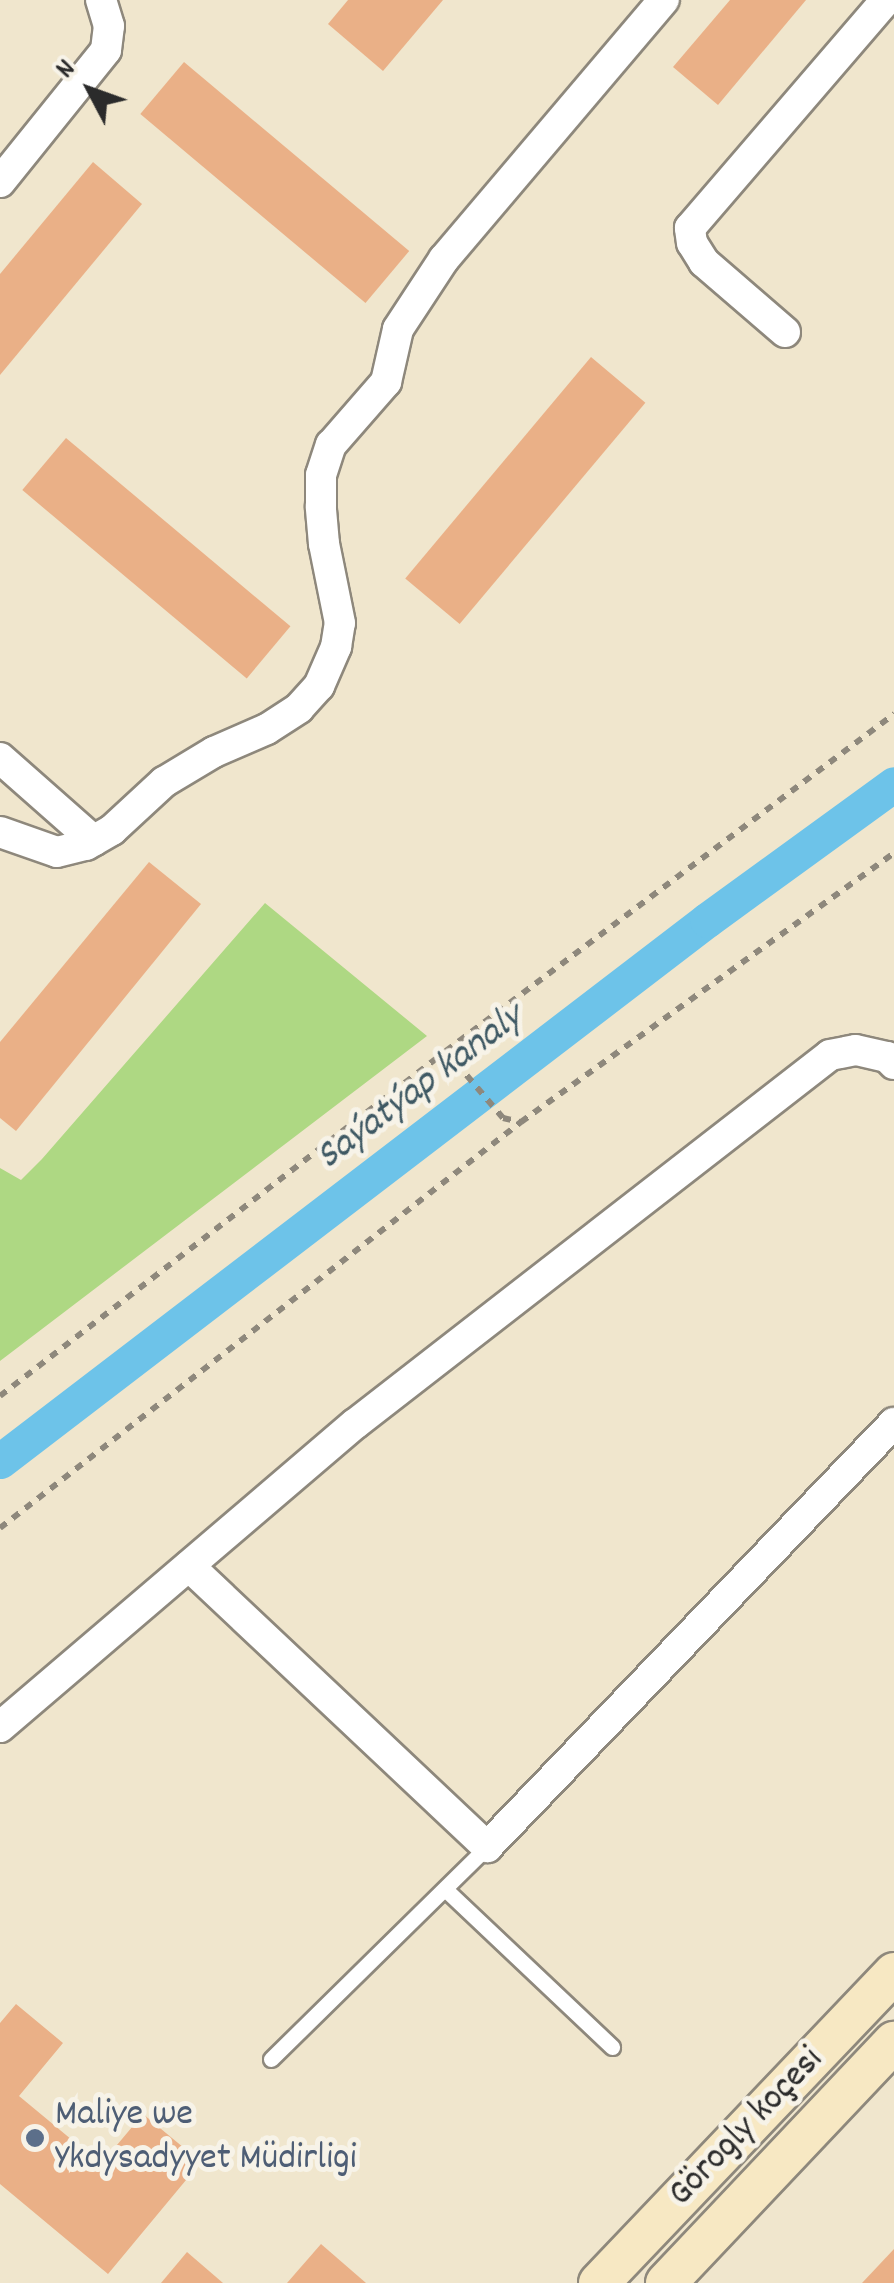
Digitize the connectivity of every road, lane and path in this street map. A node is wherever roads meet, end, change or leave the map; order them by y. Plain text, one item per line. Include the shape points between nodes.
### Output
1 (101, 0) edge
2 (664, 0) edge
3 (886, 0) edge
4 (0, 182) edge
5 (785, 332) dead end
6 (894, 714) edge
7 (0, 758) edge
8 (0, 832) edge
9 (94, 840) junction
10 (894, 853) edge
11 (446, 1051) junction
12 (894, 1064) edge
13 (521, 1122) junction
14 (0, 1396) edge
15 (894, 1423) edge
16 (0, 1528) edge
17 (189, 1566) junction
18 (0, 1726) edge
19 (487, 1846) junction
20 (445, 1889) junction
21 (894, 1974) edge
22 (894, 2042) edge
23 (612, 2047) dead end
24 (271, 2059) dead end
25 (599, 2283) edge
26 (666, 2283) edge

1 - 4 street via 106,50
2 - 9 street via 444,259 398,329 386,382 332,445 321,475 321,506 340,622 319,686 266,729 164,782
3 - 5 street via 690,228 704,262
6 - 11 path
7 - 9 street
8 - 9 street via 58,852
10 - 13 path
11 - 13 path via 503,1118
11 - 14 path
12 - 17 street via 856,1050 830,1056 355,1424
13 - 16 path
15 - 19 street
17 - 18 street
17 - 19 street
19 - 20 lane
20 - 23 lane
20 - 24 lane
21 - 25 street, Görogly koçesi
22 - 26 street, Görogly koçesi

